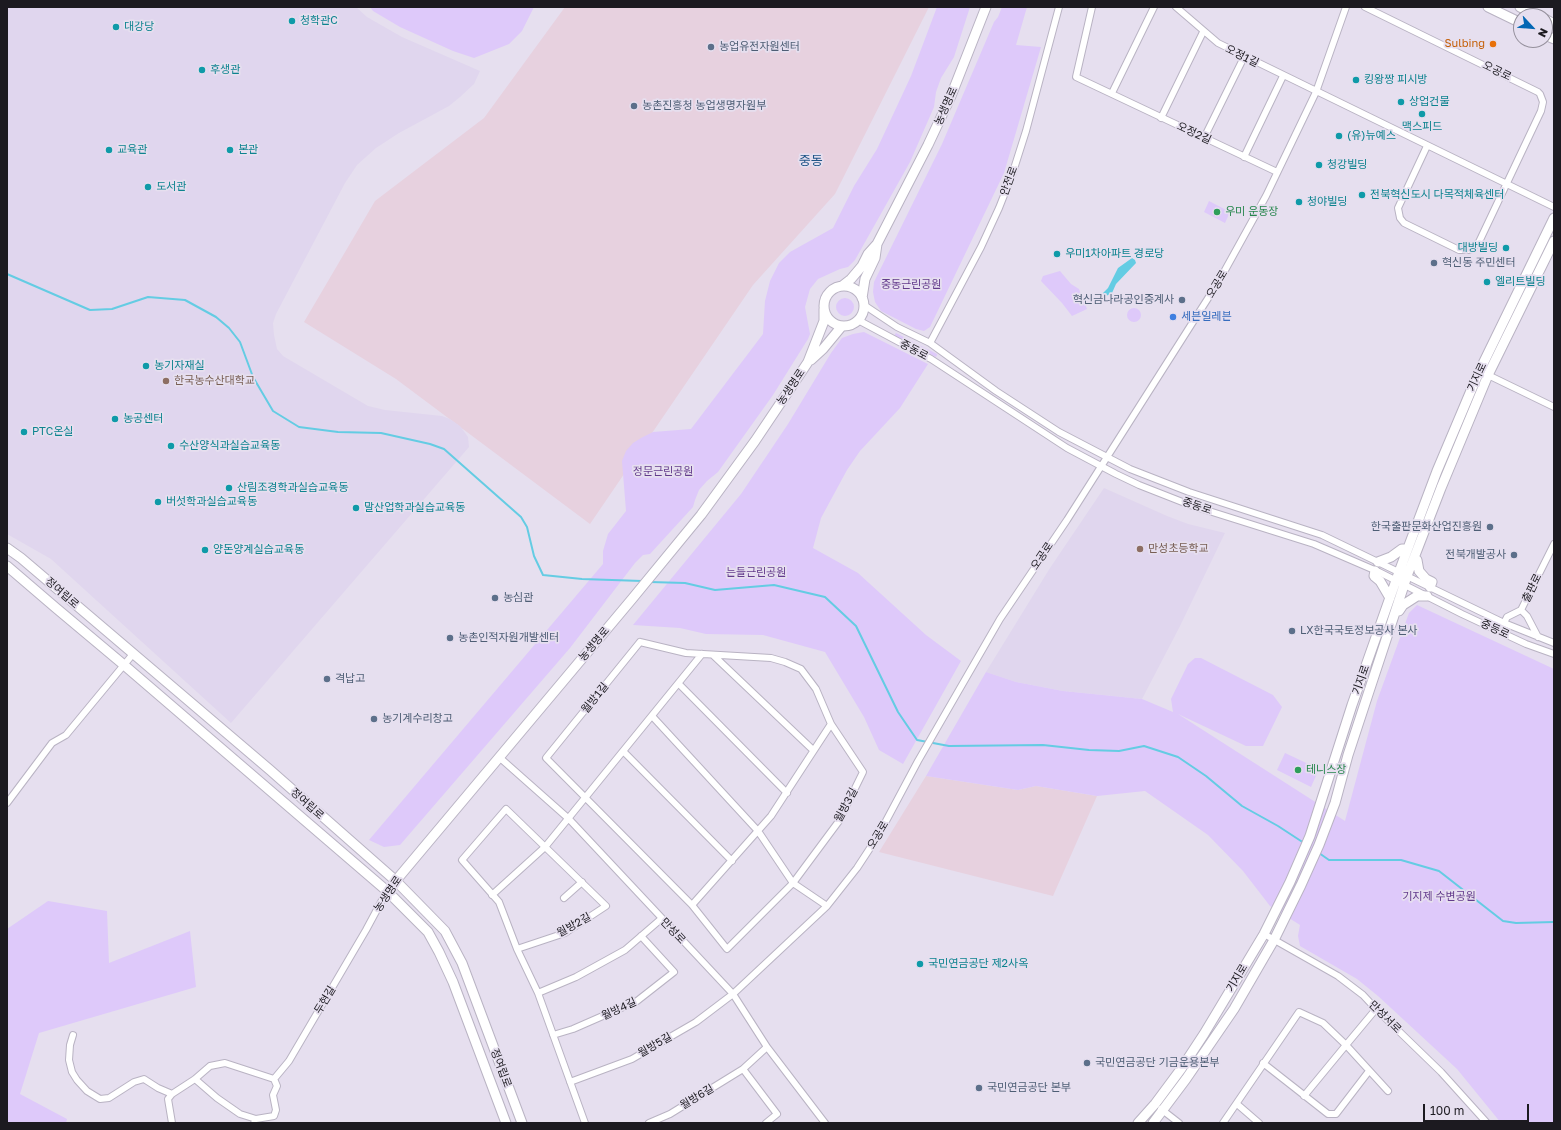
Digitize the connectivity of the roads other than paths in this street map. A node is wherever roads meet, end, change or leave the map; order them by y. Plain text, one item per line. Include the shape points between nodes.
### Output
1 (986, 7) edge
2 (1059, 7) edge
3 (1092, 7) edge
4 (1154, 7) edge
5 (1176, 7) edge
6 (1346, 7) edge
7 (1365, 7) edge
8 (1488, 7) edge
9 (1513, 19) edge
10 (1203, 32) junction
11 (1244, 57) junction
12 (1283, 76) junction
13 (1316, 92) junction
14 (1112, 93) junction
15 (1161, 118) junction
16 (1204, 138) junction
17 (1427, 146) junction
18 (1244, 157) junction
19 (1277, 172) junction
20 (1506, 184) junction
21 (1554, 207) edge
22 (1554, 218) edge
23 (1554, 241) edge
24 (877, 244) junction
25 (842, 286) junction
26 (863, 302) junction
27 (824, 309) junction
28 (858, 320) junction
29 (842, 326) junction
30 (930, 343) junction
31 (808, 362) junction
32 (1488, 374) junction
33 (1554, 407) edge
34 (1107, 457) junction
35 (1101, 466) junction
36 (1554, 544) edge
37 (7, 548) edge
38 (1407, 549) junction
39 (1414, 558) junction
40 (7, 566) edge
41 (1376, 566) junction
42 (1401, 578) junction
43 (1428, 591) junction
44 (64, 594) junction
45 (1390, 598) junction
46 (54, 606) junction
47 (1396, 610) junction
48 (1521, 610) junction
49 (1504, 623) junction
50 (1538, 637) junction
51 (1554, 643) edge
52 (134, 654) junction
53 (702, 654) junction
54 (1554, 654) edge
55 (713, 655) junction
56 (124, 665) junction
57 (801, 669) joint
58 (678, 684) junction
59 (652, 716) junction
60 (831, 724) junction
61 (813, 750) junction
62 (624, 752) junction
63 (499, 757) junction
64 (787, 793) junction
65 (586, 799) junction
66 (7, 803) edge
67 (569, 820) junction
68 (758, 831) junction
69 (545, 848) junction
70 (641, 854) joint
71 (732, 860) junction
72 (396, 880) junction
73 (582, 882) junction
74 (793, 883) junction
75 (387, 891) junction
76 (492, 895) junction
77 (564, 898) dead end
78 (692, 904) junction
79 (827, 906) junction
80 (371, 918) joint
81 (661, 919) junction
82 (1264, 934) junction
83 (641, 936) junction
84 (1274, 940) junction
85 (517, 949) junction
86 (538, 993) junction
87 (733, 994) junction
88 (1376, 1009) junction
89 (73, 1035) dead end
90 (553, 1035) junction
91 (1346, 1045) junction
92 (767, 1047) junction
93 (1263, 1063) junction
94 (743, 1069) junction
95 (1369, 1071) junction
96 (195, 1079) junction
97 (274, 1079) junction
98 (570, 1082) junction
99 (1388, 1091) dead end
100 (172, 1094) junction
101 (1304, 1096) junction
102 (1155, 1104) junction
103 (1237, 1104) junction
104 (1162, 1110) junction
105 (255, 1121) edge
106 (585, 1121) edge
107 (172, 1123) edge
108 (506, 1123) edge
109 (522, 1123) edge
110 (649, 1123) edge
111 (766, 1123) edge
112 (825, 1123) edge
113 (1138, 1123) edge
114 (1153, 1123) edge
115 (1179, 1123) edge
116 (1224, 1123) edge
117 (1259, 1123) edge
118 (1487, 1123) edge

1 - 24 street, 농생명로 via 951,96
2 - 30 street, 안전로 via 1012,175 981,247
3 - 14 street, 오정2길 via 1076,77
4 - 14 street
5 - 10 street, 오정1길
6 - 13 street, 오공로
7 - 20 street, 오공로 via 1540,94 1543,102 1541,112
8 - 9 street
10 - 11 street, 오정1길 via 1218,44
10 - 15 street
11 - 12 street, 오정1길
11 - 16 street
12 - 13 street, 오정1길
12 - 18 street
13 - 17 street
13 - 19 street, 오공로
14 - 15 street, 오정2길
15 - 16 street, 오정2길
16 - 18 street, 오정2길
17 - 20 street
17 - 20 street, 오공로 via 1398,208 1400,218 1404,223 1459,250 1470,250 1479,242
18 - 19 street, 오정2길
19 - 34 street, 오공로 via 1219,282
20 - 21 street
22 - 38 street, 기지로 via 1478,374
23 - 32 street, 기지로
24 - 25 street via 862,266
24 - 26 street via 875,258 865,279
25 - 26 street via 858,292
25 - 27 street via 830,291
26 - 28 street
26 - 30 street, 중동로 via 897,327
27 - 29 street via 830,320
27 - 31 street via 824,321
28 - 29 street
28 - 35 street, 중동로 via 937,362 1032,426
29 - 31 street
30 - 34 street, 중동로 via 1021,408 1059,432
31 - 63 street, 농생명로 via 701,515
32 - 33 street
32 - 39 street, 기지로
34 - 35 street, 오공로
34 - 41 street, 중동로 via 1165,484 1322,535
35 - 41 street, 중동로 via 1172,498
35 - 79 street, 오공로 via 1000,619 878,836
36 - 48 street, 출판로
37 - 44 street, 정여립로
38 - 41 street via 1402,549
38 - 42 street, 기지로
39 - 42 street, 기지로
39 - 43 street via 1426,579 1432,582
40 - 46 street, 정여립로
41 - 42 street, 중동로
41 - 42 street, 중동로
41 - 45 street via 1374,576
42 - 43 street, 중동로
42 - 45 street, 기지로
42 - 47 street, 기지로
43 - 47 street via 1424,597 1417,596 1403,605 1399,612
43 - 49 street, 중동로
43 - 54 street, 중동로 via 1462,614
44 - 46 street
44 - 52 street, 정여립로
45 - 82 street, 기지로 via 1347,719 1310,836
46 - 56 street, 정여립로
47 - 84 street, 기지로 via 1319,845
48 - 49 street, 출판로 via 1507,617
48 - 50 street, 출판로
49 - 50 street, 중동로
50 - 51 street, 중동로
52 - 56 street
52 - 72 street, 정여립로
53 - 55 street, 월방1길
53 - 58 street
53 - 65 street, 월방1길 via 686,653 640,642 546,758
55 - 57 street, 월방1길 via 771,658
55 - 61 street
56 - 66 street via 66,735 52,743
56 - 75 street, 정여립로
57 - 60 street, 월방3길 via 816,688
58 - 59 street
58 - 64 street
59 - 62 street
59 - 68 street
60 - 61 street
60 - 74 street, 월방3길 via 863,772 839,821
61 - 64 street
62 - 65 street
62 - 71 street
63 - 67 street, 만성로
63 - 72 street, 농생명로
64 - 68 street
65 - 67 street
65 - 70 street, 월방1길
67 - 69 street
67 - 81 street, 만성로
68 - 71 street
68 - 74 street
69 - 73 street, 월방2길
69 - 76 street
69 - 76 street, 월방2길 via 506,809 462,860
70 - 78 street, 월방3길
71 - 78 street
72 - 75 street, 농생명로
72 - 109 street, 정여립로 via 449,937 462,963
73 - 77 street
73 - 85 street, 월방2길 via 606,906 565,933
74 - 78 street, 월방3길 via 727,949
74 - 79 street
75 - 80 street, 농생명로
75 - 108 street, 정여립로 via 428,932 439,952 453,982
76 - 85 street, 월방2길 via 499,902
79 - 87 street, 오공로
80 - 97 street, 두현길 via 289,1061
81 - 83 street
81 - 87 street, 만성로
82 - 84 street, 만성서로
82 - 102 street, 기지로 via 1204,1034
83 - 86 street via 618,954 576,977
83 - 90 street, 월방4길 via 674,972 637,1001
84 - 88 street, 만성서로 via 1338,976 1363,995
84 - 104 street, 기지로 via 1234,1009
85 - 86 street
86 - 90 street
87 - 92 street, 만성로
87 - 98 street, 월방5길 via 696,1022 632,1059
88 - 91 street
88 - 118 street, 만성서로 via 1441,1072
89 - 100 street via 69,1060 72,1072 87,1091 100,1099 109,1098 134,1082 144,1079
90 - 98 street
91 - 93 street via 1323,1023 1299,1012
91 - 95 street
91 - 101 street
92 - 94 street, 월방6길
92 - 112 street, 만성로
93 - 101 street
93 - 103 street
94 - 110 street, 월방6길 via 670,1114
94 - 111 street via 777,1114
95 - 99 street
95 - 101 street via 1336,1114 1328,1114
96 - 97 street via 210,1066 225,1063
96 - 100 street
96 - 105 street via 217,1098
97 - 105 street via 277,1086 273,1095 276,1110 274,1116
98 - 106 street
100 - 107 street via 168,1099
102 - 104 street
102 - 113 street, 기지로
103 - 116 street
103 - 117 street
104 - 114 street, 기지로
104 - 115 street

